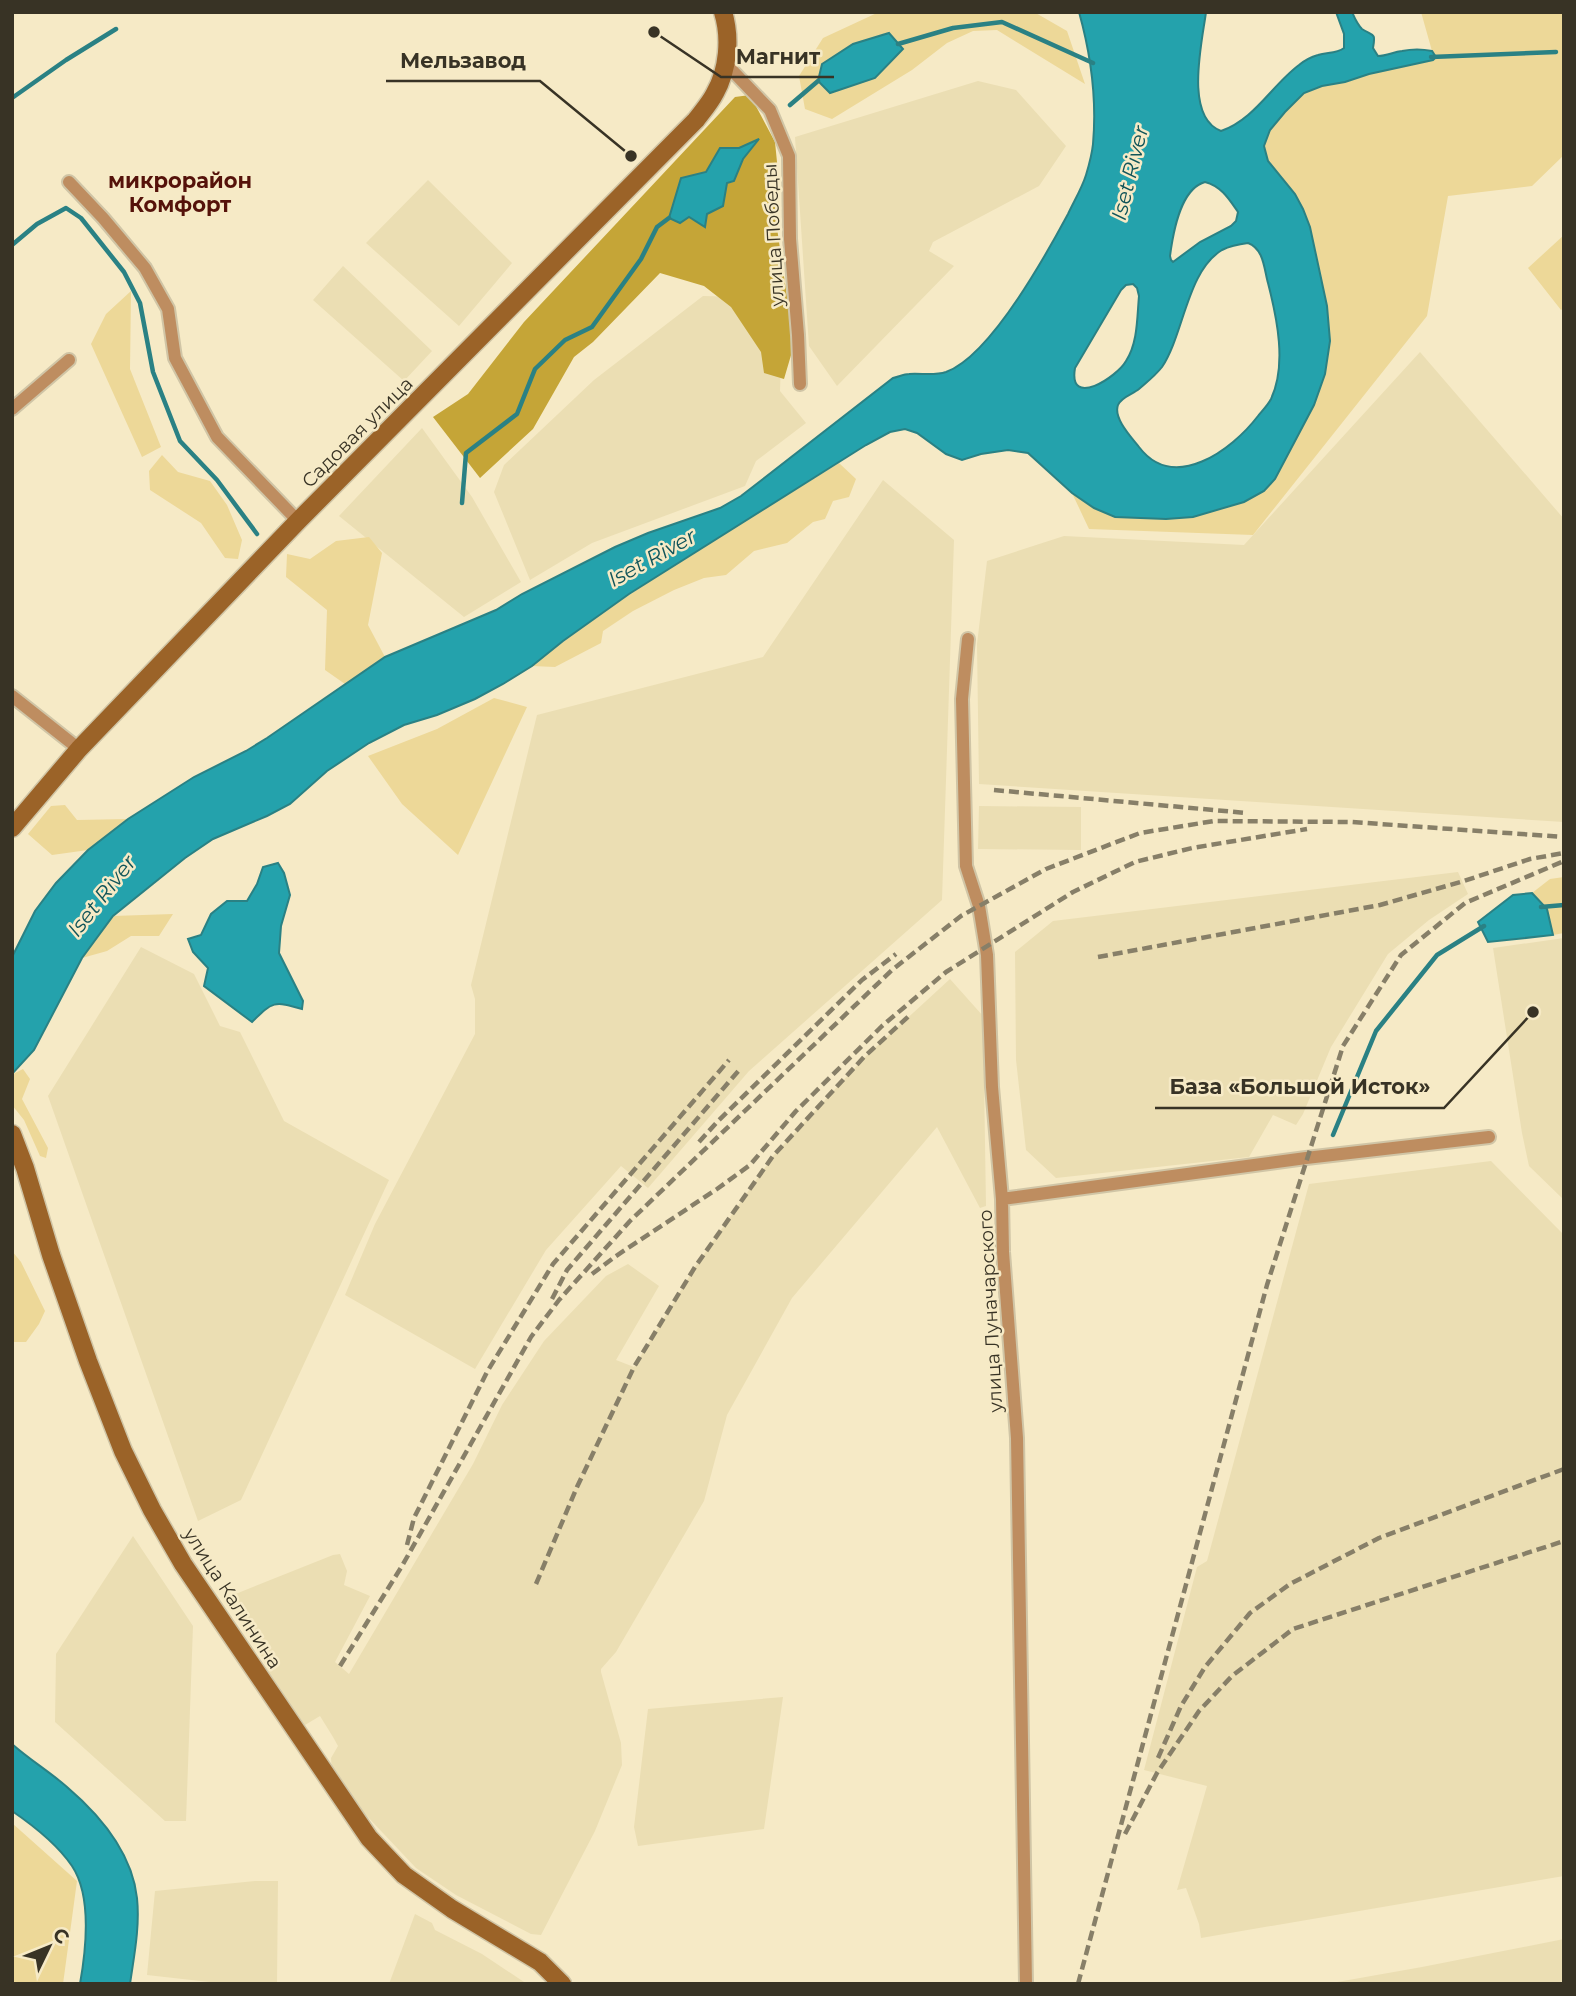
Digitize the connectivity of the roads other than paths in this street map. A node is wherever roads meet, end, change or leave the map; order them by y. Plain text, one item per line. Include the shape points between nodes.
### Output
1 (723, 12) edge
2 (726, 64) junction
3 (69, 182) dead end
4 (69, 360) dead end
5 (800, 384) dead end
6 (12, 409) edge
7 (298, 521) junction
8 (968, 639) dead end
9 (12, 695) edge
10 (79, 749) junction
11 (12, 828) edge
12 (12, 1135) edge
13 (1489, 1137) dead end
14 (1002, 1199) junction
15 (562, 1984) edge
16 (1026, 1984) edge

1 - 2 main road
2 - 5 street, улица Победы via 770,110 789,156
2 - 7 main road, Садовая улица via 716,93 696,120
3 - 7 street via 145,268 168,309 175,358 217,438
4 - 6 street
7 - 10 main road, Садовая улица
8 - 14 street, улица Луначарского via 962,699 966,866 987,955
9 - 10 street
10 - 11 main road, Садовая улица
12 - 15 main road, улица Калинина via 123,1451 183,1564 369,1838 404,1875 540,1962
13 - 14 street
14 - 16 street, улица Луначарского via 1017,1438

